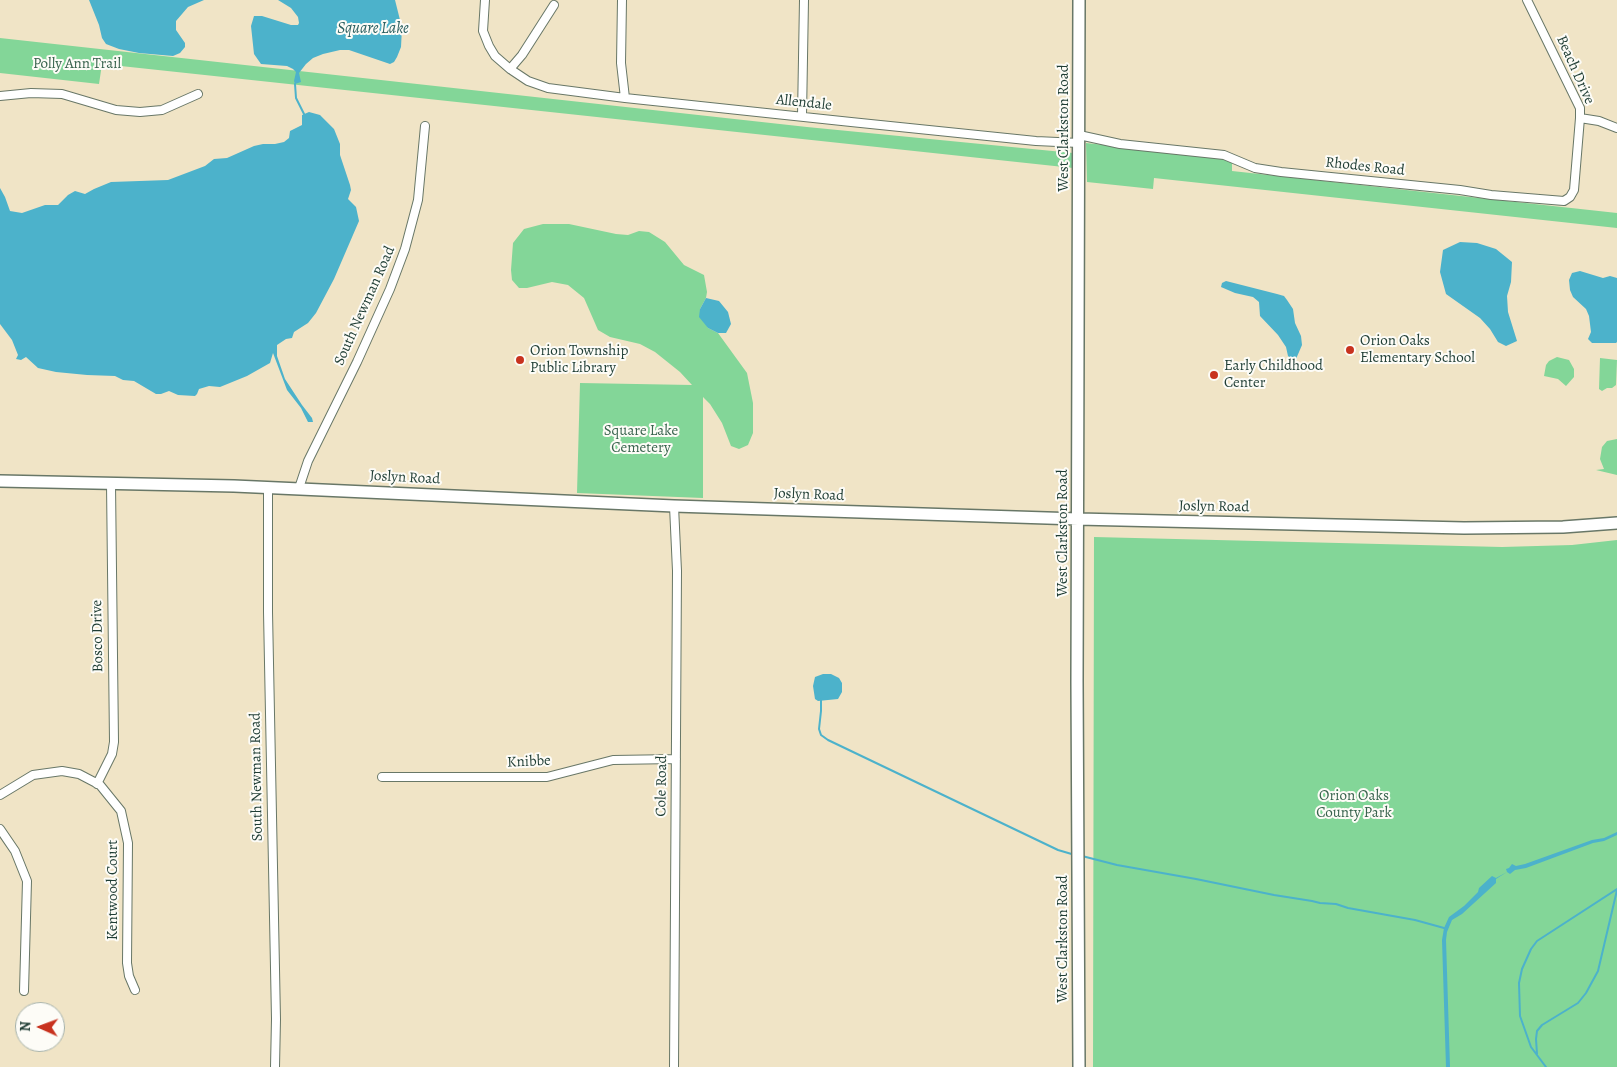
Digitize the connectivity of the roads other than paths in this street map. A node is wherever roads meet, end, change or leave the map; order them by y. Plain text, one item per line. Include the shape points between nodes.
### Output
1 (485, 0) edge
2 (622, 0) edge
3 (804, 0) edge
4 (1079, 0) edge
5 (1527, 0) edge
6 (554, 5) dead end
7 (510, 69) junction
8 (198, 94) dead end
9 (0, 96) edge
10 (625, 98) junction
11 (802, 116) junction
12 (1580, 118) junction
13 (425, 126) dead end
14 (1617, 128) edge
15 (1078, 139) junction
16 (0, 481) edge
17 (111, 484) junction
18 (268, 487) junction
19 (299, 488) junction
20 (674, 506) junction
21 (1078, 519) junction
22 (1617, 523) edge
23 (676, 759) junction
24 (382, 777) dead end
25 (97, 784) junction
26 (0, 795) edge
27 (0, 828) edge
28 (135, 990) dead end
29 (24, 991) dead end
30 (275, 1067) edge
31 (674, 1067) edge
32 (1079, 1067) edge

1 - 7 street, Allendale via 483,30 492,51
2 - 10 street
3 - 11 street
4 - 15 street, West Clarkston Road
5 - 12 street, Beach Drive via 1580,108
6 - 7 street
7 - 10 street, Allendale via 528,81 548,88
8 - 9 street via 162,110 140,112 116,110 62,94
10 - 11 street, Allendale
11 - 15 street, Allendale via 1026,140
12 - 14 street, Beach Drive
12 - 15 street, Rhodes Road via 1574,190 1564,201 1281,172 1254,168 1224,155
13 - 19 street, South Newman Road via 418,200 405,249 383,305 308,461
15 - 21 street, West Clarkston Road
16 - 17 street, Joslyn Road
17 - 18 street, Joslyn Road
17 - 25 street, Bosco Drive via 114,742 112,754
18 - 19 street, Joslyn Road
18 - 30 street, South Newman Road
19 - 20 street, Joslyn Road
20 - 21 street, Joslyn Road
20 - 23 street, Cole Road via 678,571
21 - 22 street, Joslyn Road via 1464,528
21 - 32 street, West Clarkston Road
23 - 24 street, Knibbe via 613,760 547,777
23 - 31 street, Cole Road
25 - 26 street, Kentwood Court via 78,774 62,771 34,775
25 - 28 street, Kentwood Court via 121,811 125,824 128,843 127,963
27 - 29 street via 15,851 27,881

